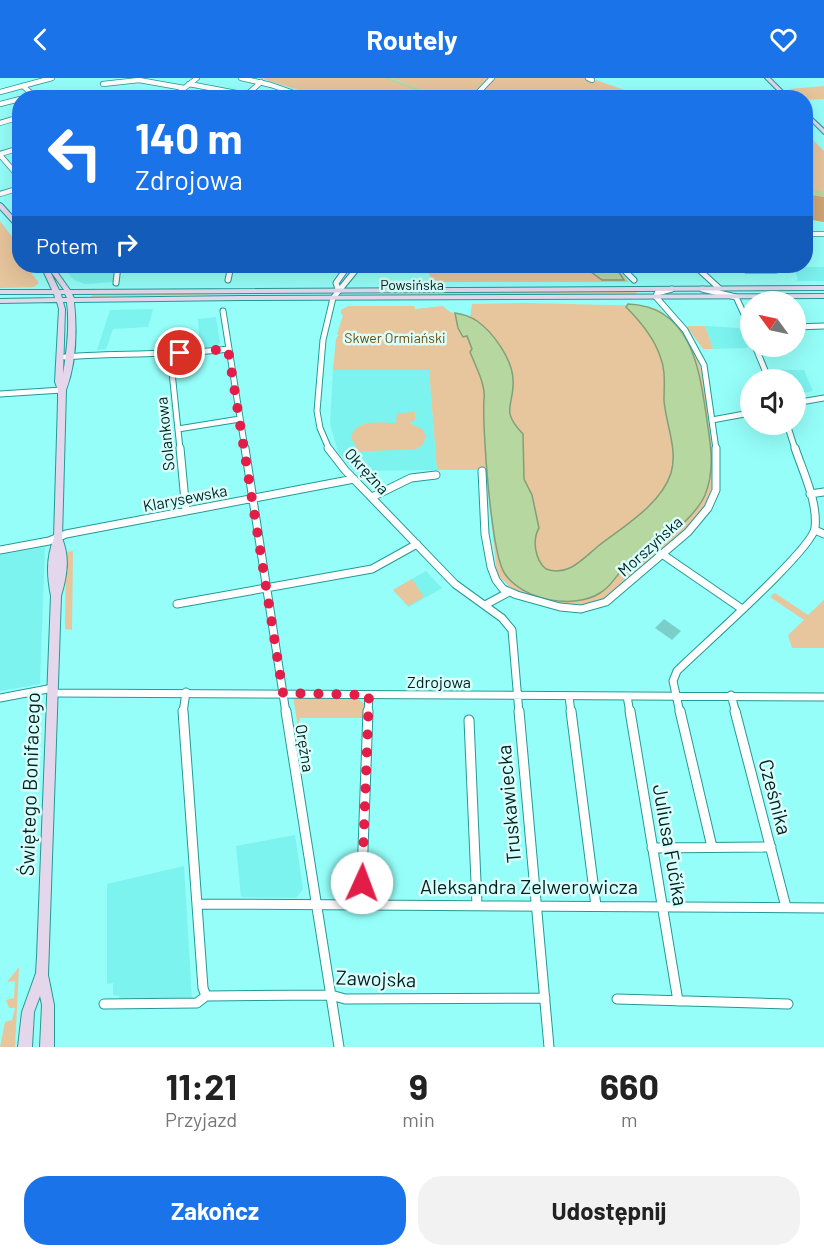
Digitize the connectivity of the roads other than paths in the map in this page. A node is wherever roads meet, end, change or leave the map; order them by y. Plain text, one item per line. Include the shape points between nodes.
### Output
1 (52, 78) edge
2 (104, 78) edge
3 (197, 78) edge
4 (242, 78) edge
5 (492, 78) edge
6 (767, 78) edge
7 (261, 82) junction
8 (103, 84) junction
9 (189, 84) junction
10 (23, 86) junction
11 (184, 88) junction
12 (28, 90) edge
13 (102, 90) edge
14 (182, 90) edge
15 (217, 90) edge
16 (252, 90) edge
17 (284, 90) edge
18 (481, 90) edge
19 (780, 90) edge
20 (0, 92) edge
21 (813, 121) edge
22 (824, 132) edge
23 (0, 155) edge
24 (12, 169) edge
25 (0, 205) edge
26 (12, 219) edge
27 (48, 273) edge
28 (55, 273) edge
29 (117, 273) edge
30 (230, 273) edge
31 (343, 273) edge
32 (354, 273) edge
33 (627, 273) edge
34 (702, 273) edge
35 (228, 280) dead end
36 (634, 280) dead end
37 (710, 281) junction
38 (116, 283) dead end
39 (718, 288) junction
40 (824, 288) edge
41 (338, 289) junction
42 (675, 289) junction
43 (701, 289) junction
44 (68, 291) junction
45 (0, 292) edge
46 (57, 292) junction
47 (824, 296) edge
48 (656, 297) junction
49 (735, 297) junction
50 (333, 298) junction
51 (59, 300) junction
52 (71, 300) junction
53 (0, 301) edge
54 (740, 307) edge
55 (223, 311) dead end
56 (824, 326) edge
57 (806, 327) edge
58 (228, 349) junction
59 (170, 353) junction
60 (65, 356) junction
61 (62, 390) junction
62 (0, 394) edge
63 (824, 398) edge
64 (806, 402) edge
65 (740, 414) edge
66 (240, 418) junction
67 (712, 420) junction
68 (178, 429) junction
69 (791, 435) edge
70 (482, 471) dead end
71 (436, 475) dead end
72 (354, 479) junction
73 (824, 492) edge
74 (810, 494) junction
75 (372, 497) junction
76 (252, 499) junction
77 (186, 511) junction
78 (815, 530) junction
79 (824, 534) edge
80 (58, 537) junction
81 (417, 544) junction
82 (0, 550) edge
83 (662, 554) junction
84 (265, 588) junction
85 (509, 592) junction
86 (177, 604) dead end
87 (485, 605) junction
88 (742, 609) junction
89 (53, 690) junction
90 (186, 692) junction
91 (283, 693) junction
92 (369, 695) junction
93 (731, 695) junction
94 (517, 696) junction
95 (569, 696) junction
96 (627, 696) junction
97 (678, 696) junction
98 (824, 697) edge
99 (0, 698) edge
100 (469, 720) dead end
101 (712, 847) junction
102 (771, 847) junction
103 (652, 848) junction
104 (198, 904) junction
105 (361, 904) junction
106 (477, 905) junction
107 (316, 906) junction
108 (536, 906) junction
109 (596, 906) junction
110 (662, 906) junction
111 (786, 908) junction
112 (824, 908) edge
113 (42, 973) junction
114 (331, 995) junction
115 (206, 996) junction
116 (545, 998) junction
117 (617, 999) dead end
118 (678, 1001) junction
119 (104, 1004) dead end
120 (788, 1004) dead end
121 (25, 1047) edge
122 (47, 1047) edge
123 (339, 1047) edge
124 (549, 1047) edge

1 - 10 street
2 - 8 street
3 - 9 street
4 - 7 street
5 - 18 street
6 - 19 main road
7 - 16 street
7 - 17 street
8 - 11 street via 139,80
8 - 13 street
9 - 11 street
9 - 15 street
10 - 12 street
10 - 20 street
11 - 14 street
21 - 22 main road
23 - 24 street
25 - 26 main road
27 - 46 main road, Świętego Bonifacego
28 - 44 main road, Świętego Bonifacego
29 - 38 street
30 - 35 street
31 - 41 street, Okrężna via 336,283
32 - 41 street, Okrężna
33 - 36 street
34 - 37 street
37 - 39 street
37 - 43 street
39 - 40 main road, Powsińska
39 - 43 main road, Powsińska
41 - 42 main road, Powsińska
41 - 44 main road, Powsińska
41 - 50 street, Okrężna
42 - 43 main road, Powsińska
42 - 48 street via 657,293
43 - 49 street
44 - 46 main road, Powsińska
44 - 52 main road, Świętego Bonifacego
45 - 46 main road, Powsińska
46 - 51 main road, Świętego Bonifacego
47 - 49 main road, Powsińska
48 - 49 main road, Powsińska
48 - 50 main road, Powsińska
48 - 67 street, Morszyńska via 685,330 701,357
49 - 54 street
50 - 52 main road, Powsińska
50 - 72 street, Okrężna via 324,341 317,420 335,459
51 - 52 main road, Powsińska
51 - 53 main road, Powsińska
51 - 60 main road, Świętego Bonifacego
52 - 60 main road, Świętego Bonifacego
55 - 58 street, Orężna
56 - 57 street
58 - 59 street
58 - 66 street, Orężna
59 - 60 street
59 - 68 street, Solankowa
60 - 61 main road, Świętego Bonifacego via 67,381
61 - 62 street
61 - 80 main road, Świętego Bonifacego
63 - 64 street
65 - 67 street
66 - 68 street
66 - 76 street, Orężna
67 - 83 street, Morszyńska via 717,479 713,499 695,524
68 - 77 street, Solankowa
69 - 74 street
70 - 85 street via 492,570 498,583
71 - 75 street via 406,479
72 - 75 street, Okrężna
72 - 76 street, Klarysewska
73 - 74 street
74 - 78 street
75 - 81 street, Okrężna
76 - 77 street, Klarysewska
76 - 84 street, Orężna
77 - 80 street, Klarysewska
78 - 79 street
78 - 88 street via 798,555
80 - 82 street, Klarysewska
80 - 89 main road, Świętego Bonifacego via 63,551 63,578 56,596
81 - 84 street via 372,568
81 - 87 street, Okrężna via 455,584
83 - 85 street, Morszyńska via 612,597 589,608 569,610
83 - 88 street
84 - 86 street
84 - 91 street, Orężna
85 - 87 street
87 - 94 street, Truskawiecka via 512,630
88 - 97 street via 677,671 674,681
89 - 90 street, Zdrojowa
89 - 99 street, Zdrojowa
89 - 113 main road, Świętego Bonifacego
90 - 91 street, Zdrojowa
90 - 104 street via 183,706
91 - 92 street, Zdrojowa
91 - 107 street, Orężna
92 - 94 street, Zdrojowa
92 - 105 street
93 - 97 street, Zdrojowa
93 - 98 street, Zdrojowa
93 - 102 street, Cześnika
94 - 95 street, Zdrojowa
94 - 108 street, Truskawiecka
95 - 96 street, Zdrojowa
95 - 109 street
96 - 97 street, Zdrojowa
96 - 103 street, Juliusa Fučíka
97 - 101 street
100 - 106 street
101 - 102 street
101 - 103 street
102 - 111 street, Cześnika
103 - 110 street, Juliusa Fučíka
104 - 107 street, Aleksandra Zelwerowicza
104 - 115 street
105 - 106 street, Aleksandra Zelwerowicza
105 - 107 street, Aleksandra Zelwerowicza
106 - 108 street, Aleksandra Zelwerowicza
107 - 114 street, Orężna
108 - 109 street, Aleksandra Zelwerowicza
108 - 116 street, Truskawiecka
109 - 110 street, Aleksandra Zelwerowicza
110 - 111 street, Aleksandra Zelwerowicza
110 - 118 street, Juliusa Fučíka
111 - 112 street, Aleksandra Zelwerowicza
113 - 121 main road, Świętego Bonifacego via 28,1012
113 - 122 main road, Świętego Bonifacego via 48,1005
114 - 115 street, Zawojska
114 - 116 street, Zawojska via 345,999
114 - 123 street, Orężna
115 - 119 street, Zawojska via 197,1003
116 - 124 street, Truskawiecka
117 - 118 street
118 - 120 street

